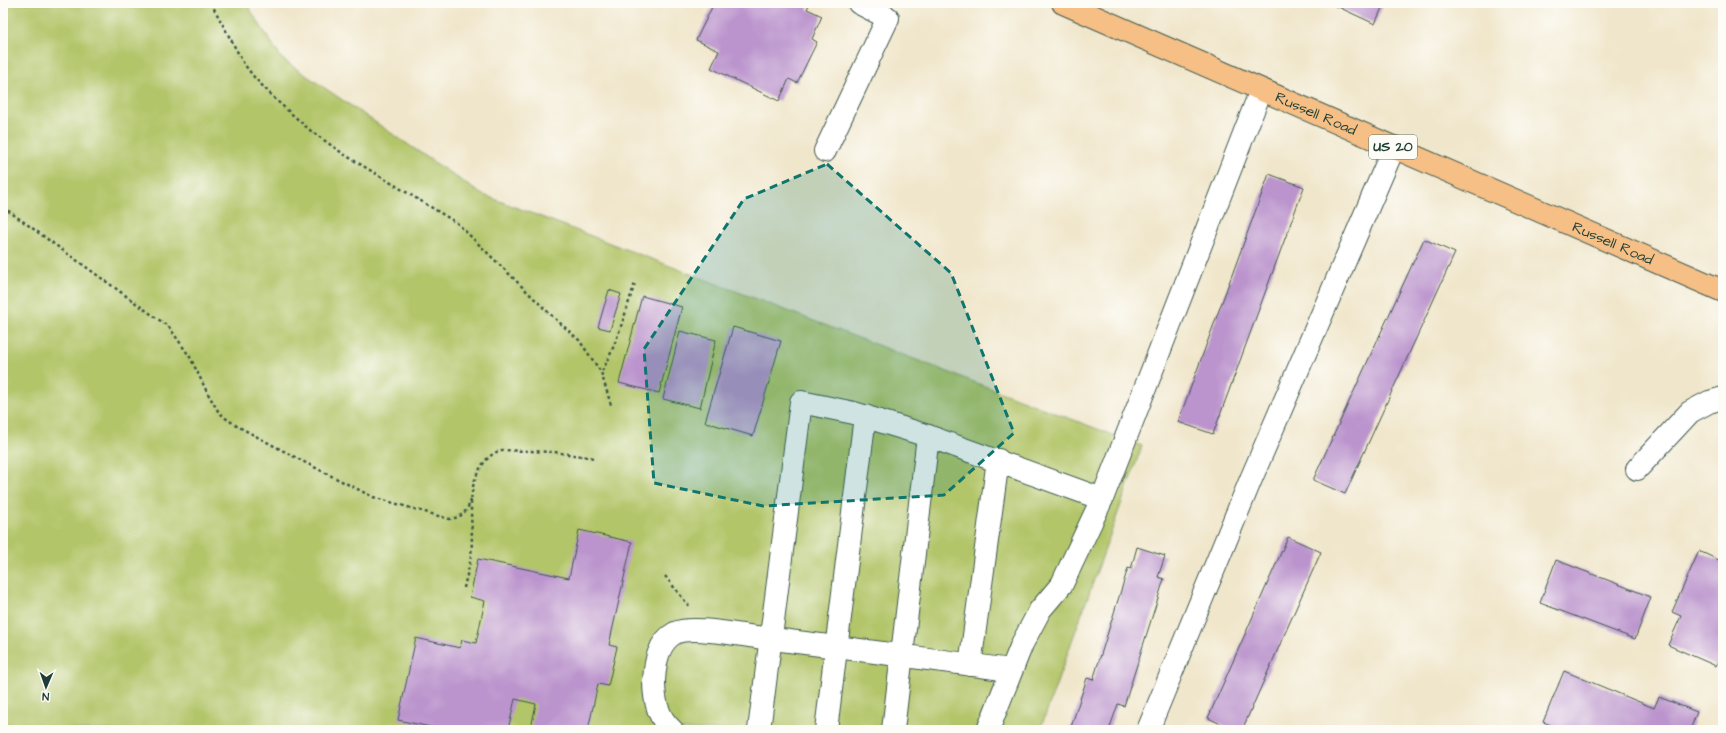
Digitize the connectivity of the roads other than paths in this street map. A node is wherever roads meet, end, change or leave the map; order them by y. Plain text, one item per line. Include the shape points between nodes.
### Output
1 (859, 3) edge
2 (1063, 3) edge
3 (892, 11) edge
4 (1261, 90) junction
5 (1394, 147) junction
6 (825, 151) dead end
7 (1723, 292) edge
8 (1723, 398) edge
9 (866, 416) junction
10 (928, 436) junction
11 (998, 460) junction
12 (1637, 469) dead end
13 (1102, 499) junction
14 (771, 639) junction
15 (836, 647) junction
16 (902, 656) junction
17 (970, 665) junction
18 (1011, 670) junction
19 (672, 730) edge
20 (759, 730) edge
21 (826, 730) edge
22 (893, 730) edge
23 (988, 730) edge
24 (1148, 730) edge

1 - 3 lane
2 - 4 main road, Russell Road / US 20
3 - 6 lane
4 - 5 main road, Russell Road / US 20
4 - 13 lane
5 - 7 main road, Russell Road / US 20
5 - 24 lane via 1251,479
8 - 12 lane via 1690,412
9 - 10 lane
9 - 14 lane via 801,402
9 - 15 lane
10 - 11 lane
10 - 16 lane
11 - 13 lane
11 - 17 lane
13 - 18 lane via 1062,584 1040,610
14 - 15 lane
14 - 19 lane via 683,630 664,643 658,654 654,675 654,696 662,719
14 - 20 lane
15 - 16 lane
15 - 21 lane
16 - 17 lane
16 - 22 lane
17 - 18 lane
18 - 23 lane

